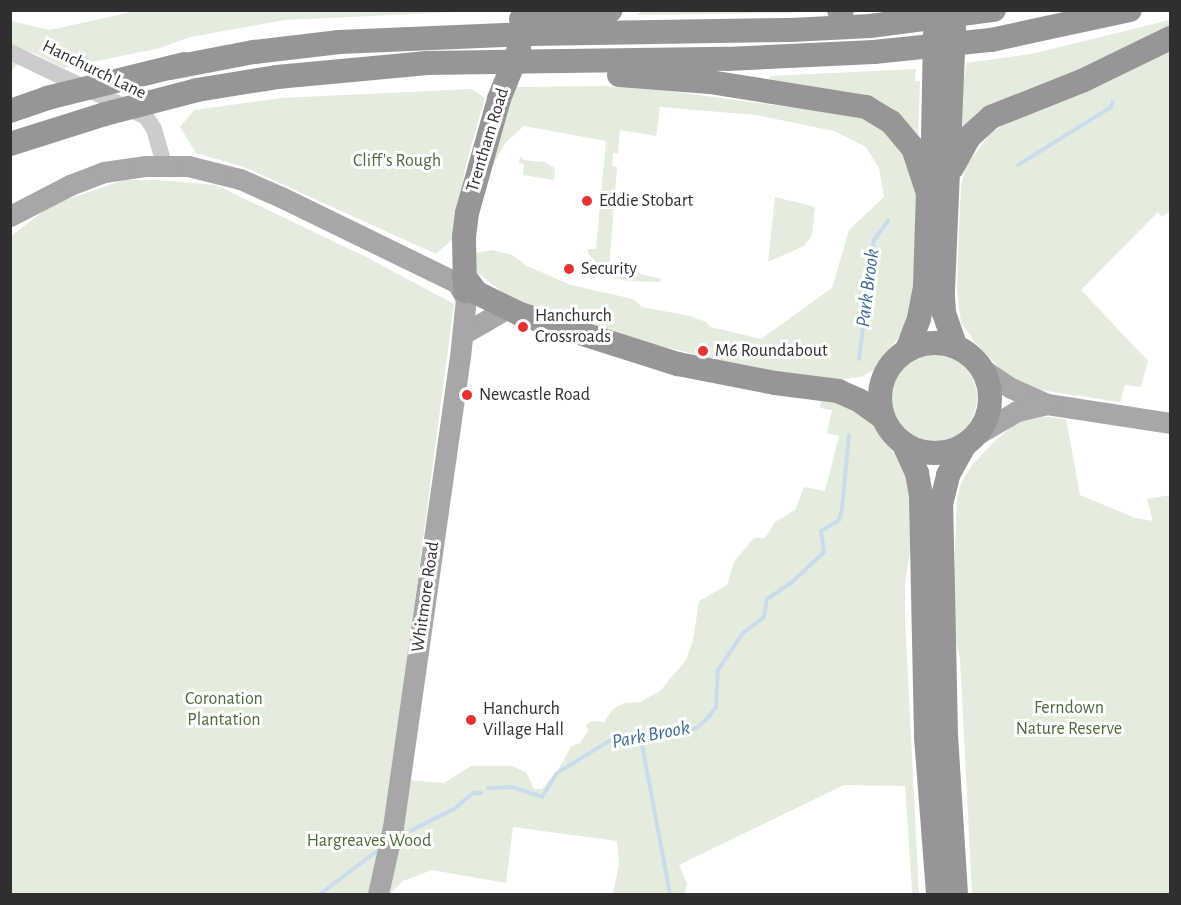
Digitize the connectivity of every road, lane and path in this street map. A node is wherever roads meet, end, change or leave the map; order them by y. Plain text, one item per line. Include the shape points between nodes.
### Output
1 (539, 10) edge
2 (611, 10) edge
3 (936, 10) edge
4 (955, 10) edge
5 (994, 10) edge
6 (1130, 10) edge
7 (1170, 38) edge
8 (10, 52) edge
9 (170, 68) junction
10 (944, 76) junction
11 (277, 77) junction
12 (10, 111) edge
13 (10, 144) edge
14 (164, 165) junction
15 (937, 187) junction
16 (10, 216) edge
17 (465, 287) junction
18 (499, 313) junction
19 (537, 318) junction
20 (463, 334) junction
21 (956, 347) junction
22 (907, 350) junction
23 (981, 368) junction
24 (885, 373) junction
25 (838, 391) junction
26 (1047, 404) junction
27 (883, 418) junction
28 (1170, 423) edge
29 (971, 439) junction
30 (903, 443) junction
31 (378, 894) edge
32 (938, 894) edge
33 (956, 894) edge

1 - 17 highway, Trentham Road via 517,51 499,99 467,213
2 - 9 highway via 301,36 238,47
3 - 10 highway
4 - 10 highway
5 - 9 highway via 870,26 791,30 339,42 254,52
6 - 11 highway via 991,40 874,52 727,59 427,63
7 - 15 highway via 1084,80 991,117 962,146
8 - 14 street, Hanchurch Lane via 68,77 149,120
9 - 12 highway
10 - 15 highway via 933,138
11 - 13 highway via 197,90
11 - 15 highway via 649,77 856,104 875,112 903,134
14 - 16 main road via 104,172
14 - 17 main road via 188,166 240,179 390,252 415,252
15 - 21 highway via 945,313
15 - 22 highway via 925,286
17 - 18 highway
17 - 19 highway via 520,305
17 - 20 main road, Whitmore Road
18 - 19 highway via 517,321
18 - 20 main road
19 - 25 highway via 678,364
20 - 31 main road, Whitmore Road via 394,815
21 - 22 highway via 926,343
21 - 23 highway
22 - 24 highway
23 - 26 main road via 1011,388
23 - 29 highway via 990,397 986,417
24 - 25 highway
24 - 27 highway via 879,395
25 - 27 highway
26 - 28 main road
26 - 29 main road via 1017,411
27 - 30 highway
29 - 30 highway via 956,449 934,453
29 - 33 highway via 948,475 941,504 946,735
30 - 32 highway via 917,473 921,496 926,737

